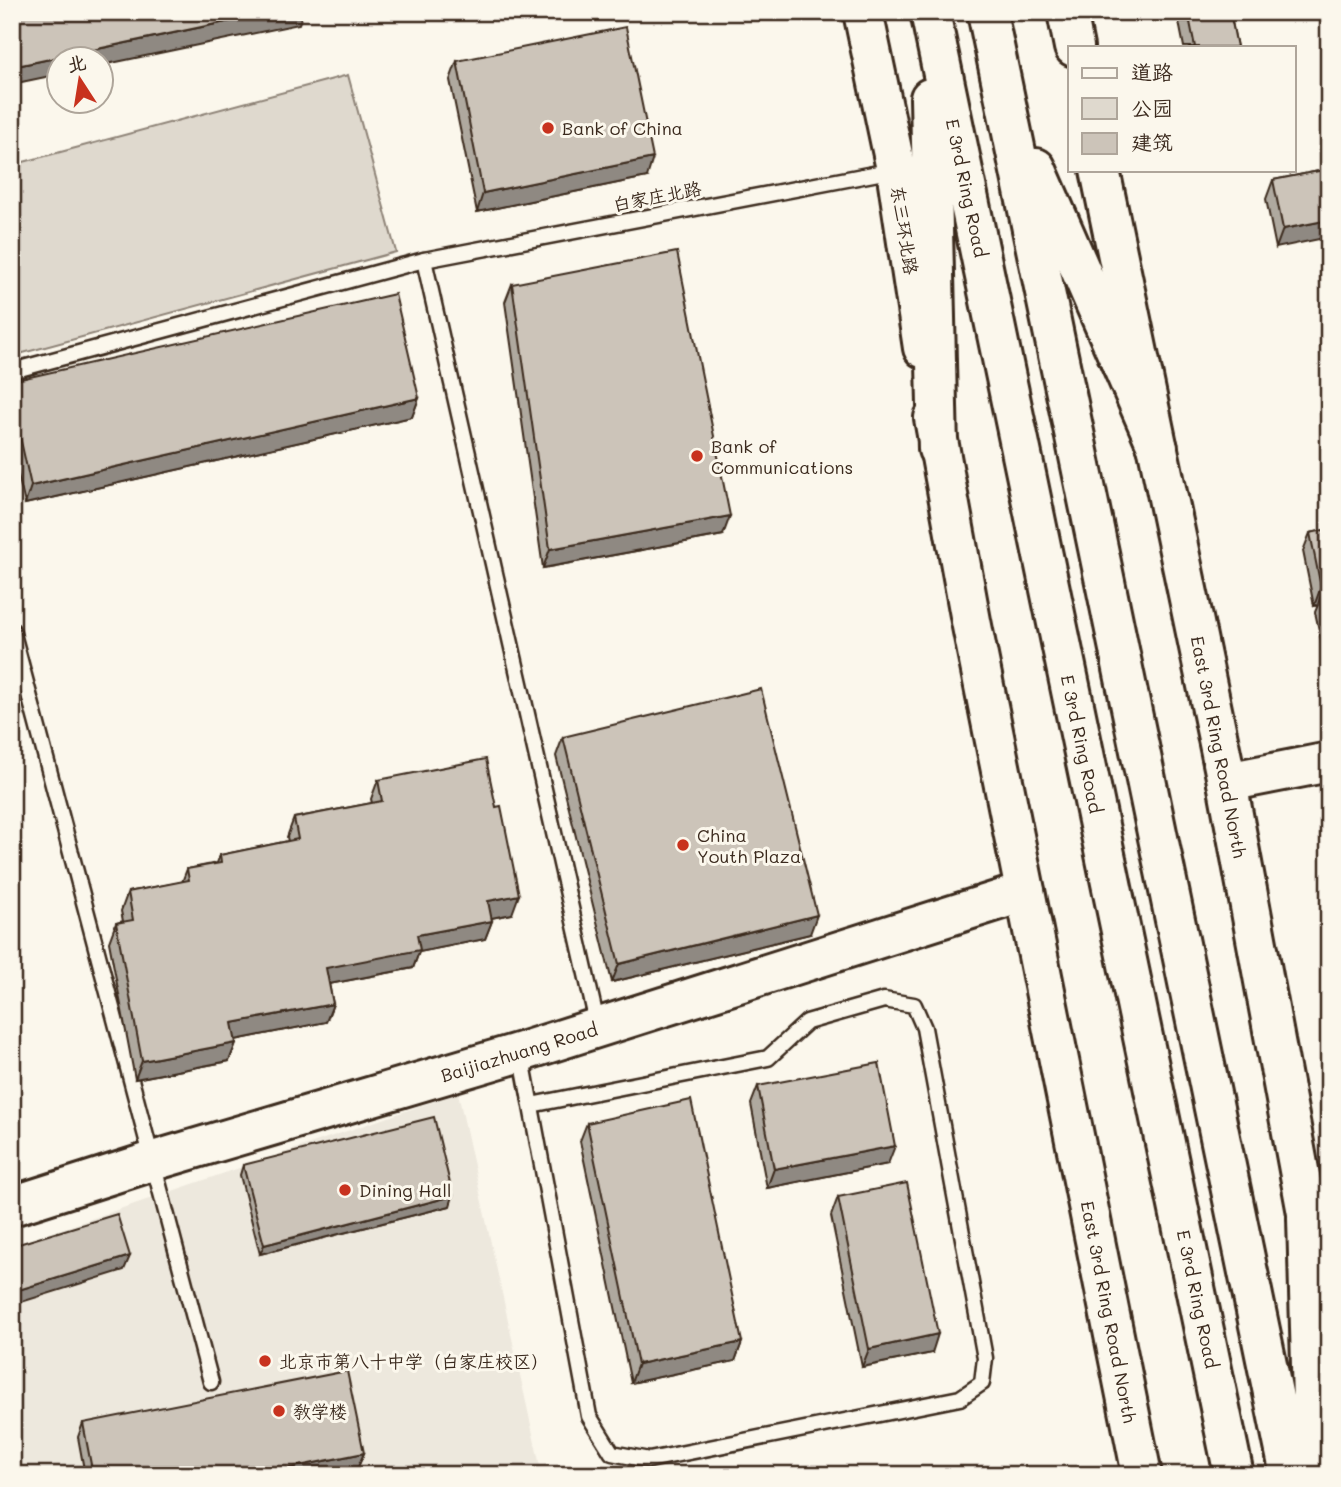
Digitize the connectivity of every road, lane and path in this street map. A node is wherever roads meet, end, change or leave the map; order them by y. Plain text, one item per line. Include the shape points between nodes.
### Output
1 (863, 12) edge
2 (929, 12) edge
3 (988, 12) edge
4 (1067, 12) edge
5 (1074, 46) edge
6 (1004, 97) junction
7 (897, 169) junction
8 (1100, 172) edge
9 (424, 260) junction
10 (12, 371) edge
11 (938, 449) junction
12 (1158, 449) junction
13 (12, 629) edge
14 (1329, 762) edge
15 (1227, 782) junction
16 (1025, 892) junction
17 (598, 1027) junction
18 (521, 1052) junction
19 (531, 1105) junction
20 (153, 1161) junction
21 (12, 1206) edge
22 (1307, 1218) junction
23 (1329, 1325) edge
24 (211, 1382) dead end
25 (1142, 1475) edge
26 (1234, 1475) edge
27 (1290, 1475) edge
28 (1314, 1475) edge

1 - 7 main road, 东三环北路
2 - 11 main road
2 - 26 main road, E 3rd Ring Road
3 - 6 main road
4 - 5 main road
6 - 12 main road
6 - 27 main road
7 - 9 lane, 白家庄北路
7 - 11 main road, 东三环北路
8 - 12 main road, East 3rd Ring Road North
9 - 10 lane, 白家庄北路
9 - 17 lane
11 - 16 main road, East 3rd Ring Road North
12 - 15 main road, East 3rd Ring Road North
13 - 20 lane
14 - 15 main road
15 - 22 main road, East 3rd Ring Road North
16 - 17 main road, Baijiazhuang Road
16 - 25 main road, East 3rd Ring Road North
17 - 18 main road, Baijiazhuang Road
18 - 19 lane
18 - 20 main road, Baijiazhuang Road
19 - 19 lane via 589,1416 612,1453 649,1460 960,1398 982,1383 985,1358 924,1028 914,1005 884,1000 807,1022 768,1059
20 - 21 main road, Baijiazhuang Road
20 - 24 lane
22 - 23 main road, East 3rd Ring Road North
22 - 28 main road

